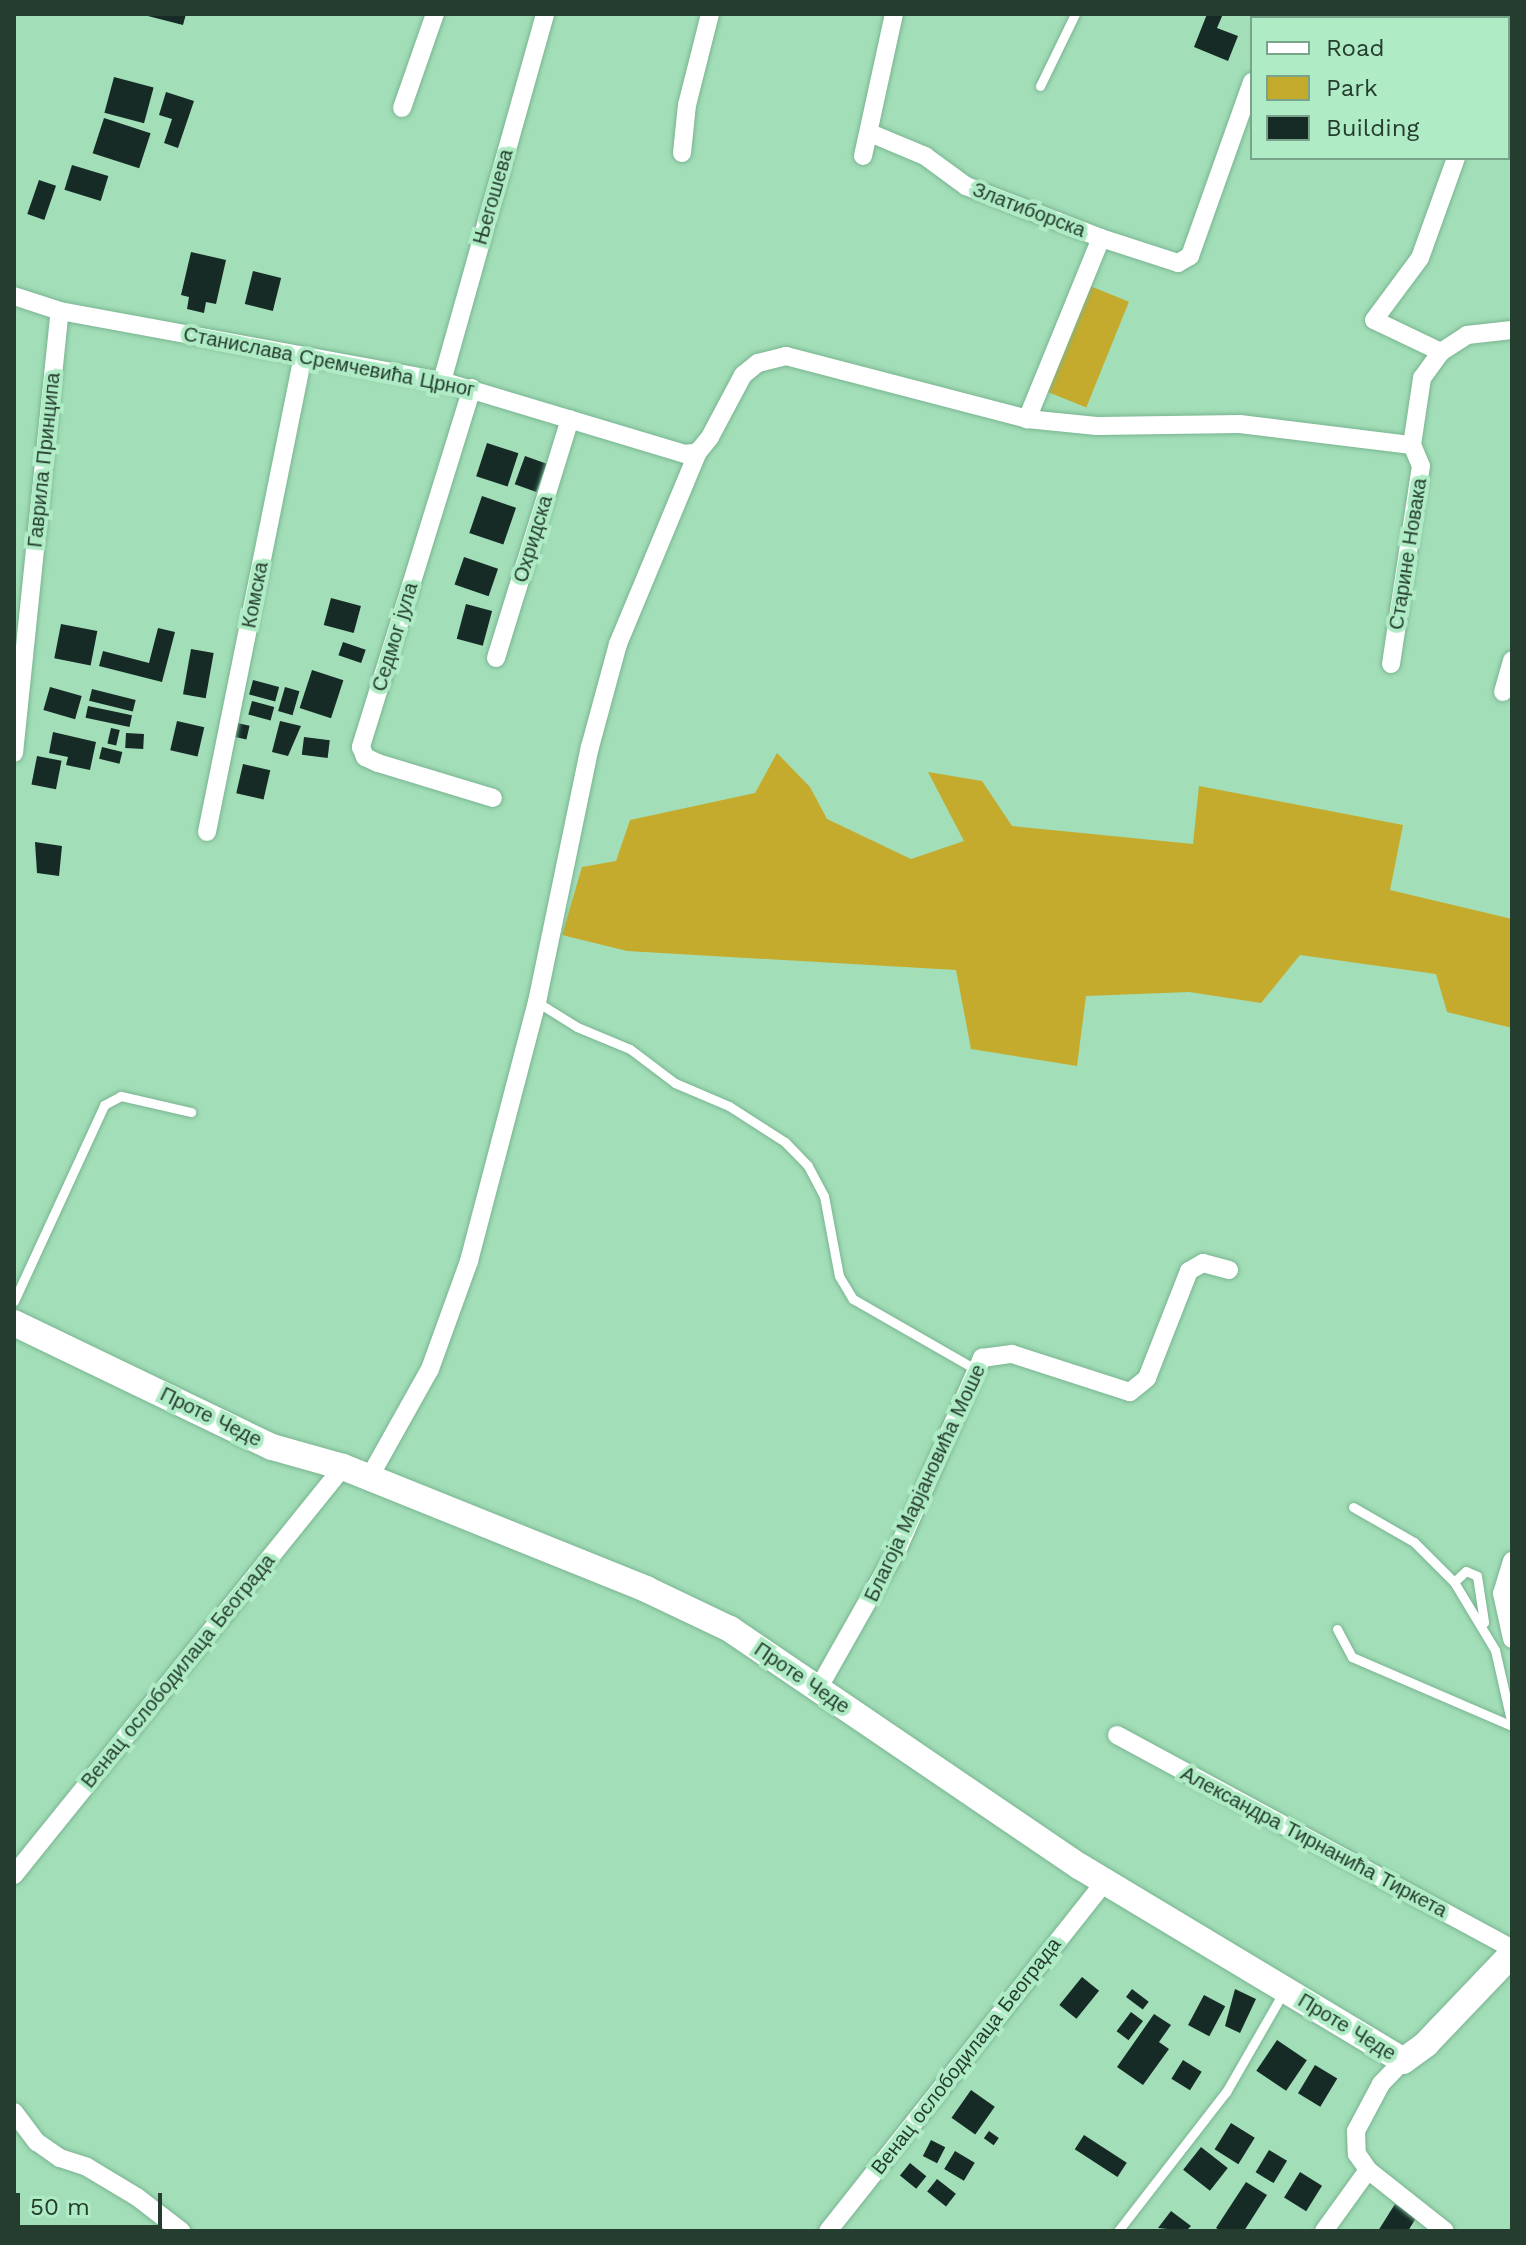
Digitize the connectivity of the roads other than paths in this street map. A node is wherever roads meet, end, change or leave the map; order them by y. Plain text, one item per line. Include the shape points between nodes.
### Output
1 (435, 14) edge
2 (545, 14) edge
3 (710, 14) edge
4 (894, 14) edge
5 (1075, 14) edge
6 (1040, 86) dead end
7 (1250, 88) edge
8 (402, 108) dead end
9 (870, 133) junction
10 (682, 153) dead end
11 (863, 156) dead end
12 (1455, 160) edge
13 (1101, 238) junction
14 (14, 296) edge
15 (60, 311) junction
16 (1512, 330) edge
17 (1441, 352) junction
18 (303, 358) junction
19 (442, 381) junction
20 (472, 388) junction
21 (570, 419) junction
22 (1027, 419) junction
23 (1412, 445) junction
24 (698, 452) junction
25 (496, 658) dead end
26 (1512, 660) edge
27 (1391, 664) dead end
28 (1503, 692) dead end
29 (14, 753) edge
30 (493, 798) dead end
31 (207, 832) dead end
32 (537, 1002) junction
33 (191, 1112) dead end
34 (1229, 1270) dead end
35 (14, 1301) edge
36 (14, 1323) edge
37 (975, 1369) junction
38 (343, 1467) junction
39 (369, 1478) junction
40 (1353, 1507) dead end
41 (1512, 1561) edge
42 (1454, 1582) junction
43 (1337, 1629) dead end
44 (1485, 1629) junction
45 (1512, 1639) edge
46 (818, 1689) junction
47 (1512, 1725) edge
48 (1117, 1735) dead end
49 (14, 1875) edge
50 (1105, 1882) junction
51 (1512, 1951) edge
52 (1285, 1990) junction
53 (1403, 2061) junction
54 (14, 2112) edge
55 (1368, 2170) junction
56 (181, 2231) edge
57 (828, 2231) edge
58 (1118, 2231) edge
59 (1324, 2231) edge
60 (1445, 2231) edge

1 - 8 street
2 - 19 street, Његошева
3 - 10 street via 687,105
4 - 9 street
5 - 6 lane
7 - 13 street via 1190,256 1178,263
9 - 11 street
9 - 13 street, Златиборска via 925,156 966,186
12 - 17 street via 1420,258 1374,320
13 - 22 street, Златиборска
14 - 15 street, Станислава Сремчевића Црног
15 - 18 street, Станислава Сремчевића Црног
15 - 29 street, Гаврила Принципа
16 - 17 street via 1467,335
17 - 23 street via 1422,378
18 - 19 street, Станислава Сремчевића Црног
18 - 31 street, Комска
19 - 20 street, Станислава Сремчевића Црног
20 - 21 street, Станислава Сремчевића Црног
20 - 30 street, Седмог јула via 361,747 365,757 378,763
21 - 24 street, Станислава Сремчевића Црног via 672,452
21 - 25 street, Охридска
22 - 23 street via 1097,426 1240,424
22 - 24 street via 786,356 758,363 743,375
23 - 27 street, Старине Новака via 1421,466
24 - 32 street via 618,644 590,747
26 - 28 street
32 - 37 lane via 577,1027 630,1049 675,1083 729,1106 785,1142 808,1166 824,1196 839,1276 853,1299
32 - 39 street via 469,1261 430,1369
33 - 35 lane via 121,1096 104,1105
34 - 37 street, Благоја Марјановића Моше via 1203,1263 1189,1271 1147,1378 1130,1392 1012,1354 982,1358
36 - 38 street, Проте Чеде via 272,1447
37 - 46 street, Благоја Марјановића Моше via 899,1546
38 - 39 street, Проте Чеде
38 - 49 street, Венац ослободилаца Београда
39 - 46 street, Проте Чеде via 646,1589 730,1629
40 - 42 lane via 1414,1542
41 - 45 street via 1502,1593
42 - 44 lane
42 - 44 lane via 1461,1573 1477,1576
43 - 47 lane via 1352,1657
44 - 47 lane via 1503,1675
46 - 50 street, Проте Чеде
48 - 51 street, Александра Тирнанића Тиркета
50 - 52 street, Проте Чеде
50 - 57 street, Венац ослободилаца Београда
51 - 53 street, Проте Чеде via 1426,2044
52 - 53 street, Проте Чеде
52 - 58 lane via 1226,2092
53 - 55 street via 1381,2084 1356,2131 1357,2154
54 - 56 street via 37,2142 112,2182
55 - 59 street
55 - 60 street

